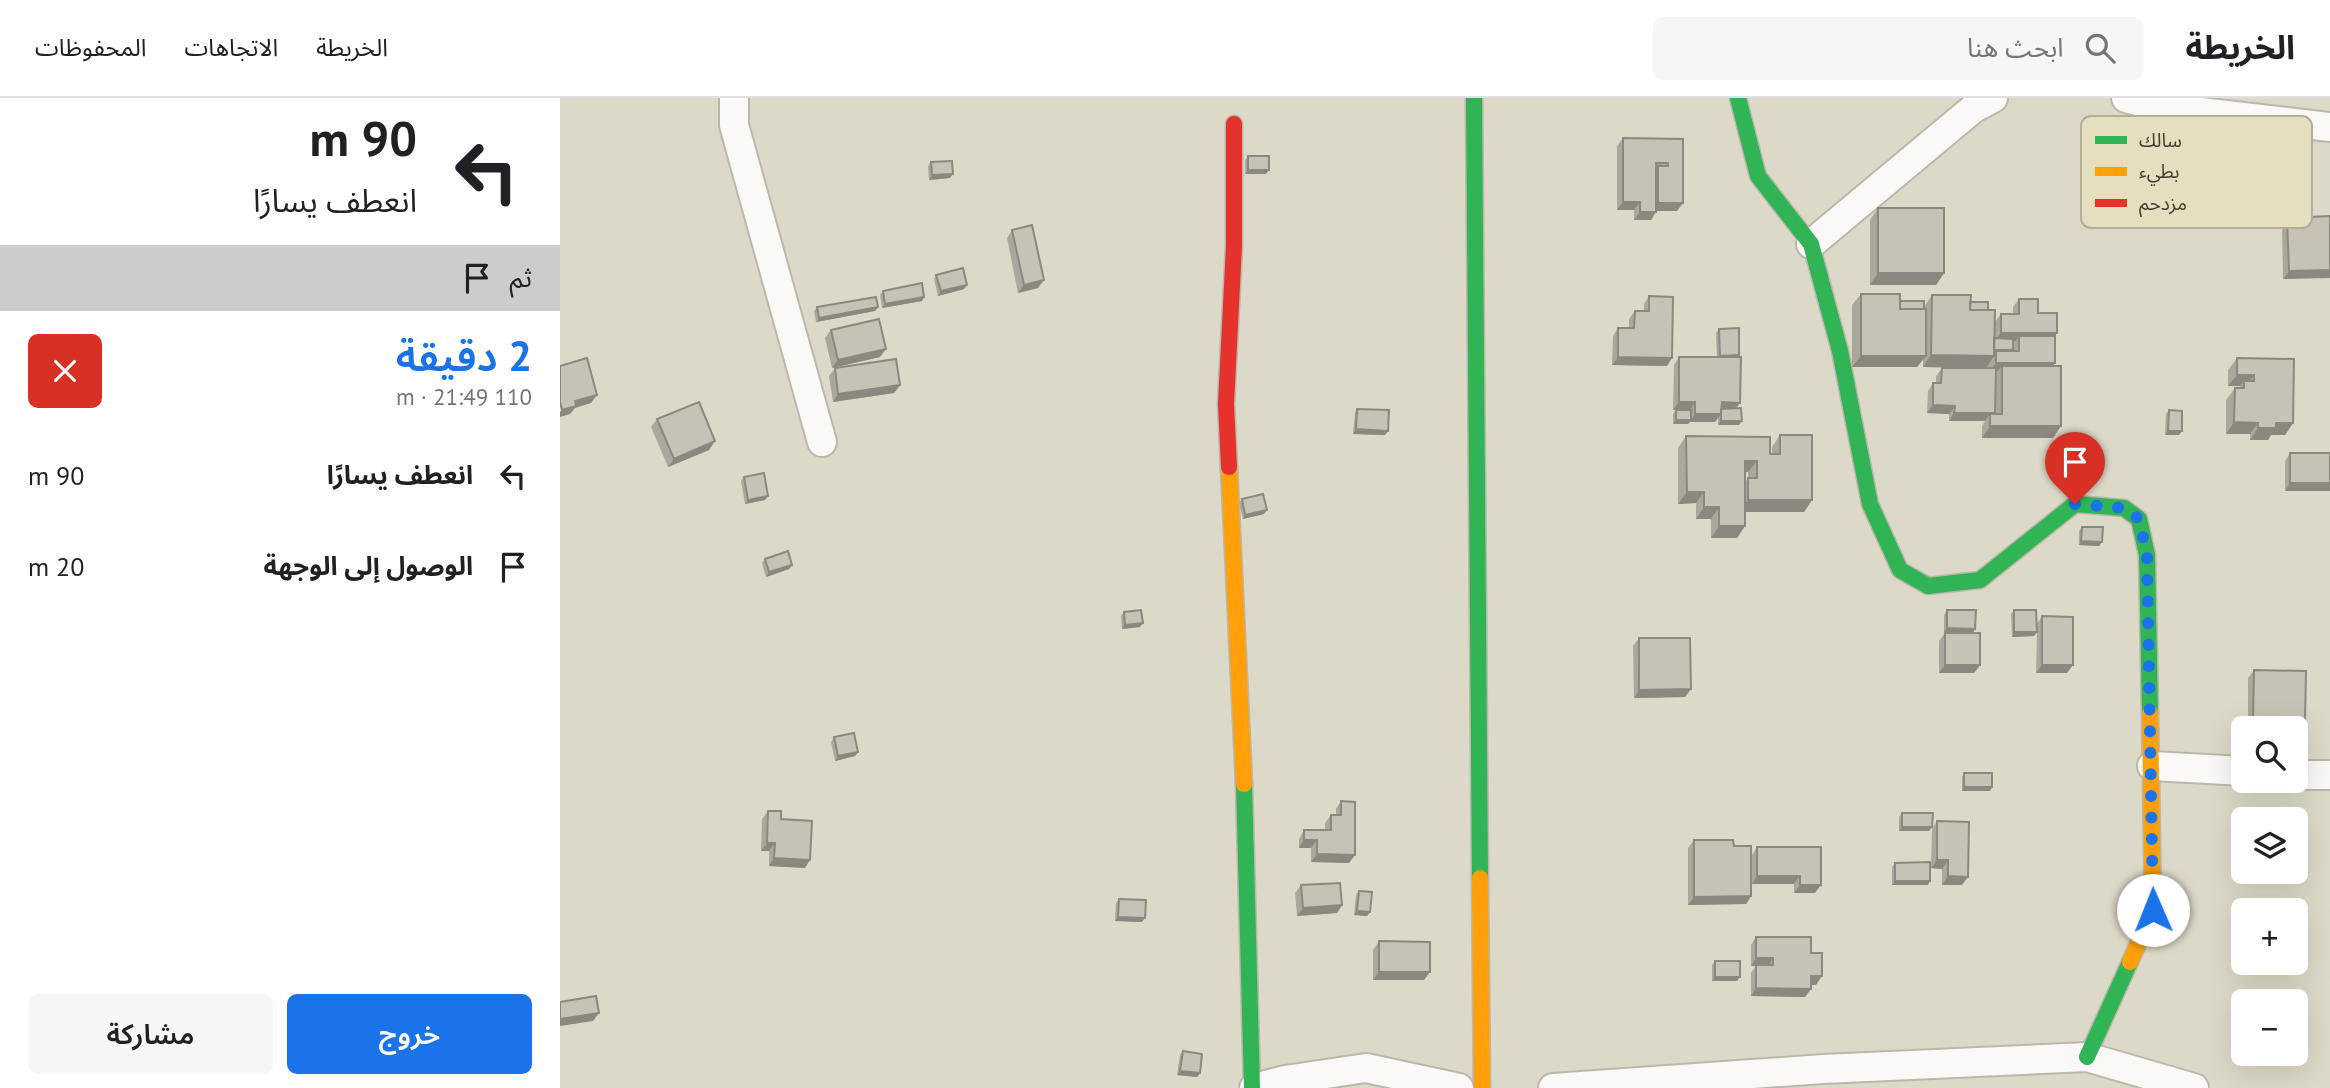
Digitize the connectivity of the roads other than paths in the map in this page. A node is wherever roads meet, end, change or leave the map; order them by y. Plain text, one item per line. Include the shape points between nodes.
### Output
1 (734, 98) edge
2 (1474, 98) edge
3 (1738, 98) edge
4 (1993, 98) edge
5 (2126, 98) edge
6 (2235, 116) edge
7 (1234, 124) dead end
8 (2312, 125) edge
9 (2330, 127) edge
10 (1811, 244) junction
11 (822, 442) dead end
12 (2152, 765) junction
13 (2231, 770) edge
14 (2308, 775) edge
15 (2330, 775) edge
16 (2087, 1057) junction
17 (1253, 1088) edge
18 (1459, 1088) edge
19 (1482, 1088) edge
20 (1553, 1088) edge
21 (2194, 1088) edge

1 - 11 street via 734,125
2 - 19 street
3 - 10 street via 1758,176
4 - 10 street via 1974,108
5 - 6 street via 2158,107
7 - 17 street via 1226,404
8 - 9 street
10 - 12 street via 1840,351 1870,504 1900,570 1928,586 1980,580 2075,504 2124,508 2139,519 2147,555
12 - 13 street
12 - 16 street via 2153,910
14 - 15 street
16 - 20 street
16 - 21 street
17 - 18 street via 1366,1068

